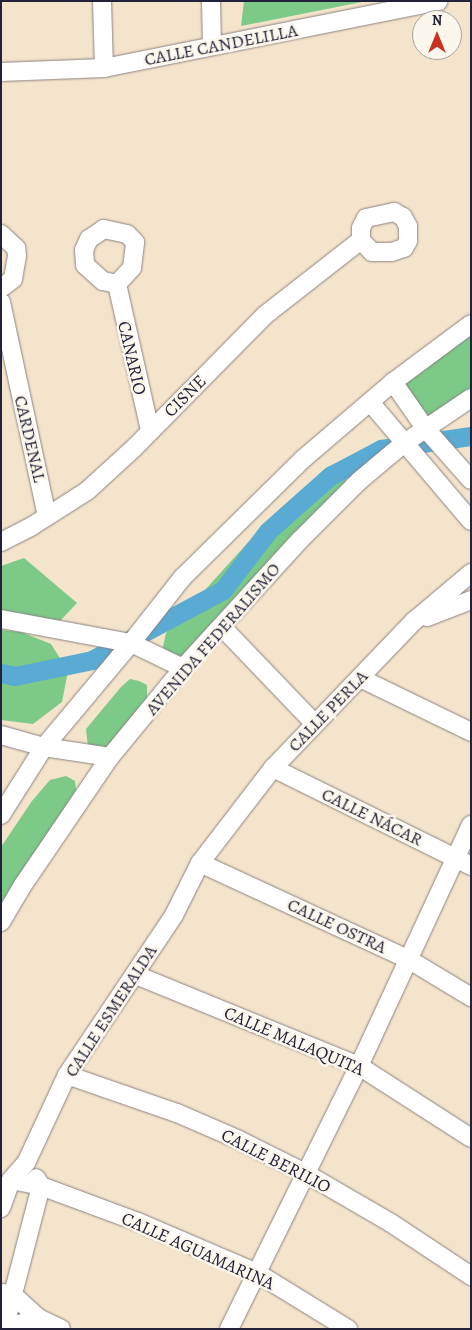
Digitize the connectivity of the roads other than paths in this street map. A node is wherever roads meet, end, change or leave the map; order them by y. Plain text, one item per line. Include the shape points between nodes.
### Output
1 (102, 1) edge
2 (211, 1) edge
3 (438, 1) edge
4 (212, 46) junction
5 (104, 68) junction
6 (1, 72) edge
7 (1, 234) edge
8 (361, 240) dead end
9 (116, 284) dead end
10 (1, 288) edge
11 (1, 302) edge
12 (471, 324) edge
13 (393, 382) junction
14 (471, 398) edge
15 (370, 402) junction
16 (426, 428) junction
17 (150, 431) junction
18 (403, 444) junction
19 (471, 480) edge
20 (47, 516) junction
21 (471, 521) edge
22 (1, 542) edge
23 (471, 573) edge
24 (471, 600) edge
25 (1, 619) edge
26 (414, 621) junction
27 (222, 628) junction
28 (131, 643) junction
29 (183, 668) junction
30 (360, 678) junction
31 (315, 724) junction
32 (471, 732) edge
33 (1, 735) edge
34 (44, 747) junction
35 (110, 757) junction
36 (273, 768) junction
37 (1, 815) edge
38 (471, 825) edge
39 (455, 857) junction
40 (200, 863) junction
41 (471, 866) edge
42 (1, 922) edge
43 (408, 959) junction
44 (136, 975) junction
45 (471, 997) edge
46 (359, 1066) junction
47 (67, 1075) junction
48 (471, 1138) edge
49 (26, 1163) junction
50 (305, 1173) junction
51 (11, 1180) junction
52 (41, 1186) junction
53 (1, 1208) edge
54 (257, 1273) junction
55 (471, 1276) edge
56 (7, 1294) edge
57 (40, 1319) junction
58 (3, 1328) edge
59 (61, 1329) edge
60 (229, 1329) edge
61 (348, 1329) edge

1 - 5 street
2 - 4 street
3 - 4 street, CALLE CANDELILLA
4 - 5 street, CALLE CANDELILLA
5 - 6 street, CALLE CANDELILLA
7 - 10 street via 16,248 18,256 13,279
8 - 17 street, CISNE via 266,315
9 - 17 street, CANARIO
11 - 20 street, CARDENAL
12 - 13 street
13 - 15 street
13 - 16 street
14 - 16 street, AVENIDA FEDERALISMO
15 - 18 street
15 - 28 street via 303,459 224,534 183,577
16 - 18 street, AVENIDA FEDERALISMO
16 - 19 street
17 - 20 street, CISNE via 87,490
18 - 21 street
18 - 27 street, AVENIDA FEDERALISMO via 359,481 300,540
20 - 22 street, CISNE
23 - 26 street, CALLE PERLA
24 - 26 street
25 - 28 street
26 - 30 street, CALLE PERLA
27 - 29 street, AVENIDA FEDERALISMO
27 - 31 street
28 - 29 street
28 - 34 street
29 - 35 street, AVENIDA FEDERALISMO
30 - 31 street, CALLE PERLA
30 - 32 street
31 - 36 street, CALLE PERLA
33 - 34 street
34 - 35 street
34 - 37 street
35 - 42 street, AVENIDA FEDERALISMO
36 - 39 street, CALLE NÁCAR
36 - 40 street, CALLE PERLA
38 - 39 street
39 - 41 street, CALLE NÁCAR
39 - 43 street
40 - 43 street, CALLE OSTRA
40 - 44 street, CALLE ESMERALDA via 174,915
43 - 45 street, CALLE OSTRA
43 - 46 street
44 - 46 street, CALLE MALAQUITA
44 - 47 street, CALLE ESMERALDA
46 - 48 street, CALLE MALAQUITA
46 - 50 street
47 - 49 street, CALLE ESMERALDA
47 - 50 street, CALLE BERILIO via 177,1113
49 - 51 street, CALLE ESMERALDA
49 - 52 street
50 - 54 street
50 - 55 street, CALLE BERILIO
51 - 52 street, CALLE AGUAMARINA
51 - 53 street, CALLE ESMERALDA
52 - 54 street, CALLE AGUAMARINA via 138,1222
52 - 56 street
54 - 60 street
54 - 61 street, CALLE AGUAMARINA
56 - 57 street
56 - 58 street
57 - 58 street
57 - 59 street

